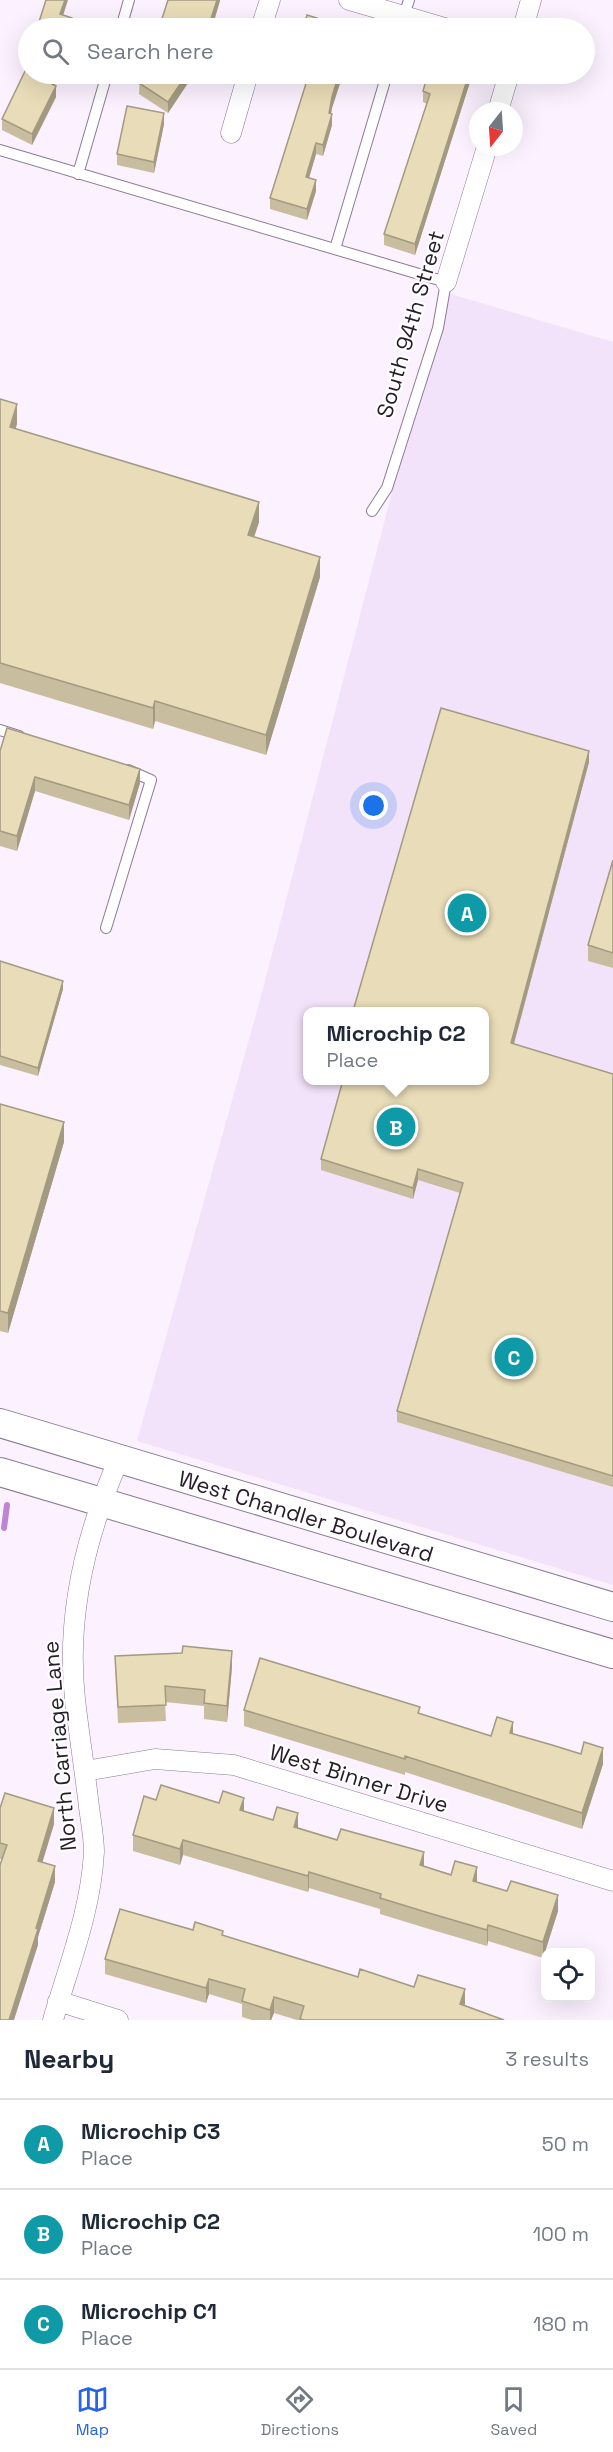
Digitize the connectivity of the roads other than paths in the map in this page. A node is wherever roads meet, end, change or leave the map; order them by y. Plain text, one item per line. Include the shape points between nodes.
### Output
1 (129, 0) edge
2 (270, 0) edge
3 (349, 0) edge
4 (531, 0) edge
5 (405, 15) edge
6 (124, 18) edge
7 (264, 18) edge
8 (526, 18) edge
9 (104, 84) edge
10 (245, 84) edge
11 (384, 84) edge
12 (506, 84) edge
13 (501, 102) edge
14 (231, 133) dead end
15 (0, 150) edge
16 (484, 156) edge
17 (78, 174) junction
18 (334, 249) junction
19 (446, 282) junction
20 (372, 511) dead end
21 (0, 730) edge
22 (32, 739) edge
23 (114, 765) edge
24 (106, 928) dead end
25 (0, 1423) edge
26 (119, 1460) junction
27 (0, 1472) edge
28 (100, 1502) junction
29 (613, 1607) edge
30 (613, 1654) edge
31 (85, 1771) junction
32 (613, 1881) edge
33 (55, 2011) edge
34 (118, 2020) edge

1 - 6 lane
2 - 7 street
3 - 5 street
4 - 8 street
9 - 17 lane
10 - 14 street
11 - 18 lane
12 - 13 street
15 - 17 lane
16 - 19 street, South 94th Street
17 - 18 lane
18 - 19 lane
19 - 20 lane, South 94th Street via 438,328 387,488
21 - 22 lane
23 - 24 lane via 151,780
25 - 26 main road, West Chandler Boulevard
26 - 28 street, North Carriage Lane
26 - 29 main road, West Chandler Boulevard
27 - 28 main road, West Chandler Boulevard
28 - 30 main road, West Chandler Boulevard
28 - 31 street, North Carriage Lane via 82,1575 72,1656
31 - 32 street, West Binner Drive via 155,1759 234,1765
31 - 33 street, North Carriage Lane via 94,1851 87,1908
33 - 34 street

